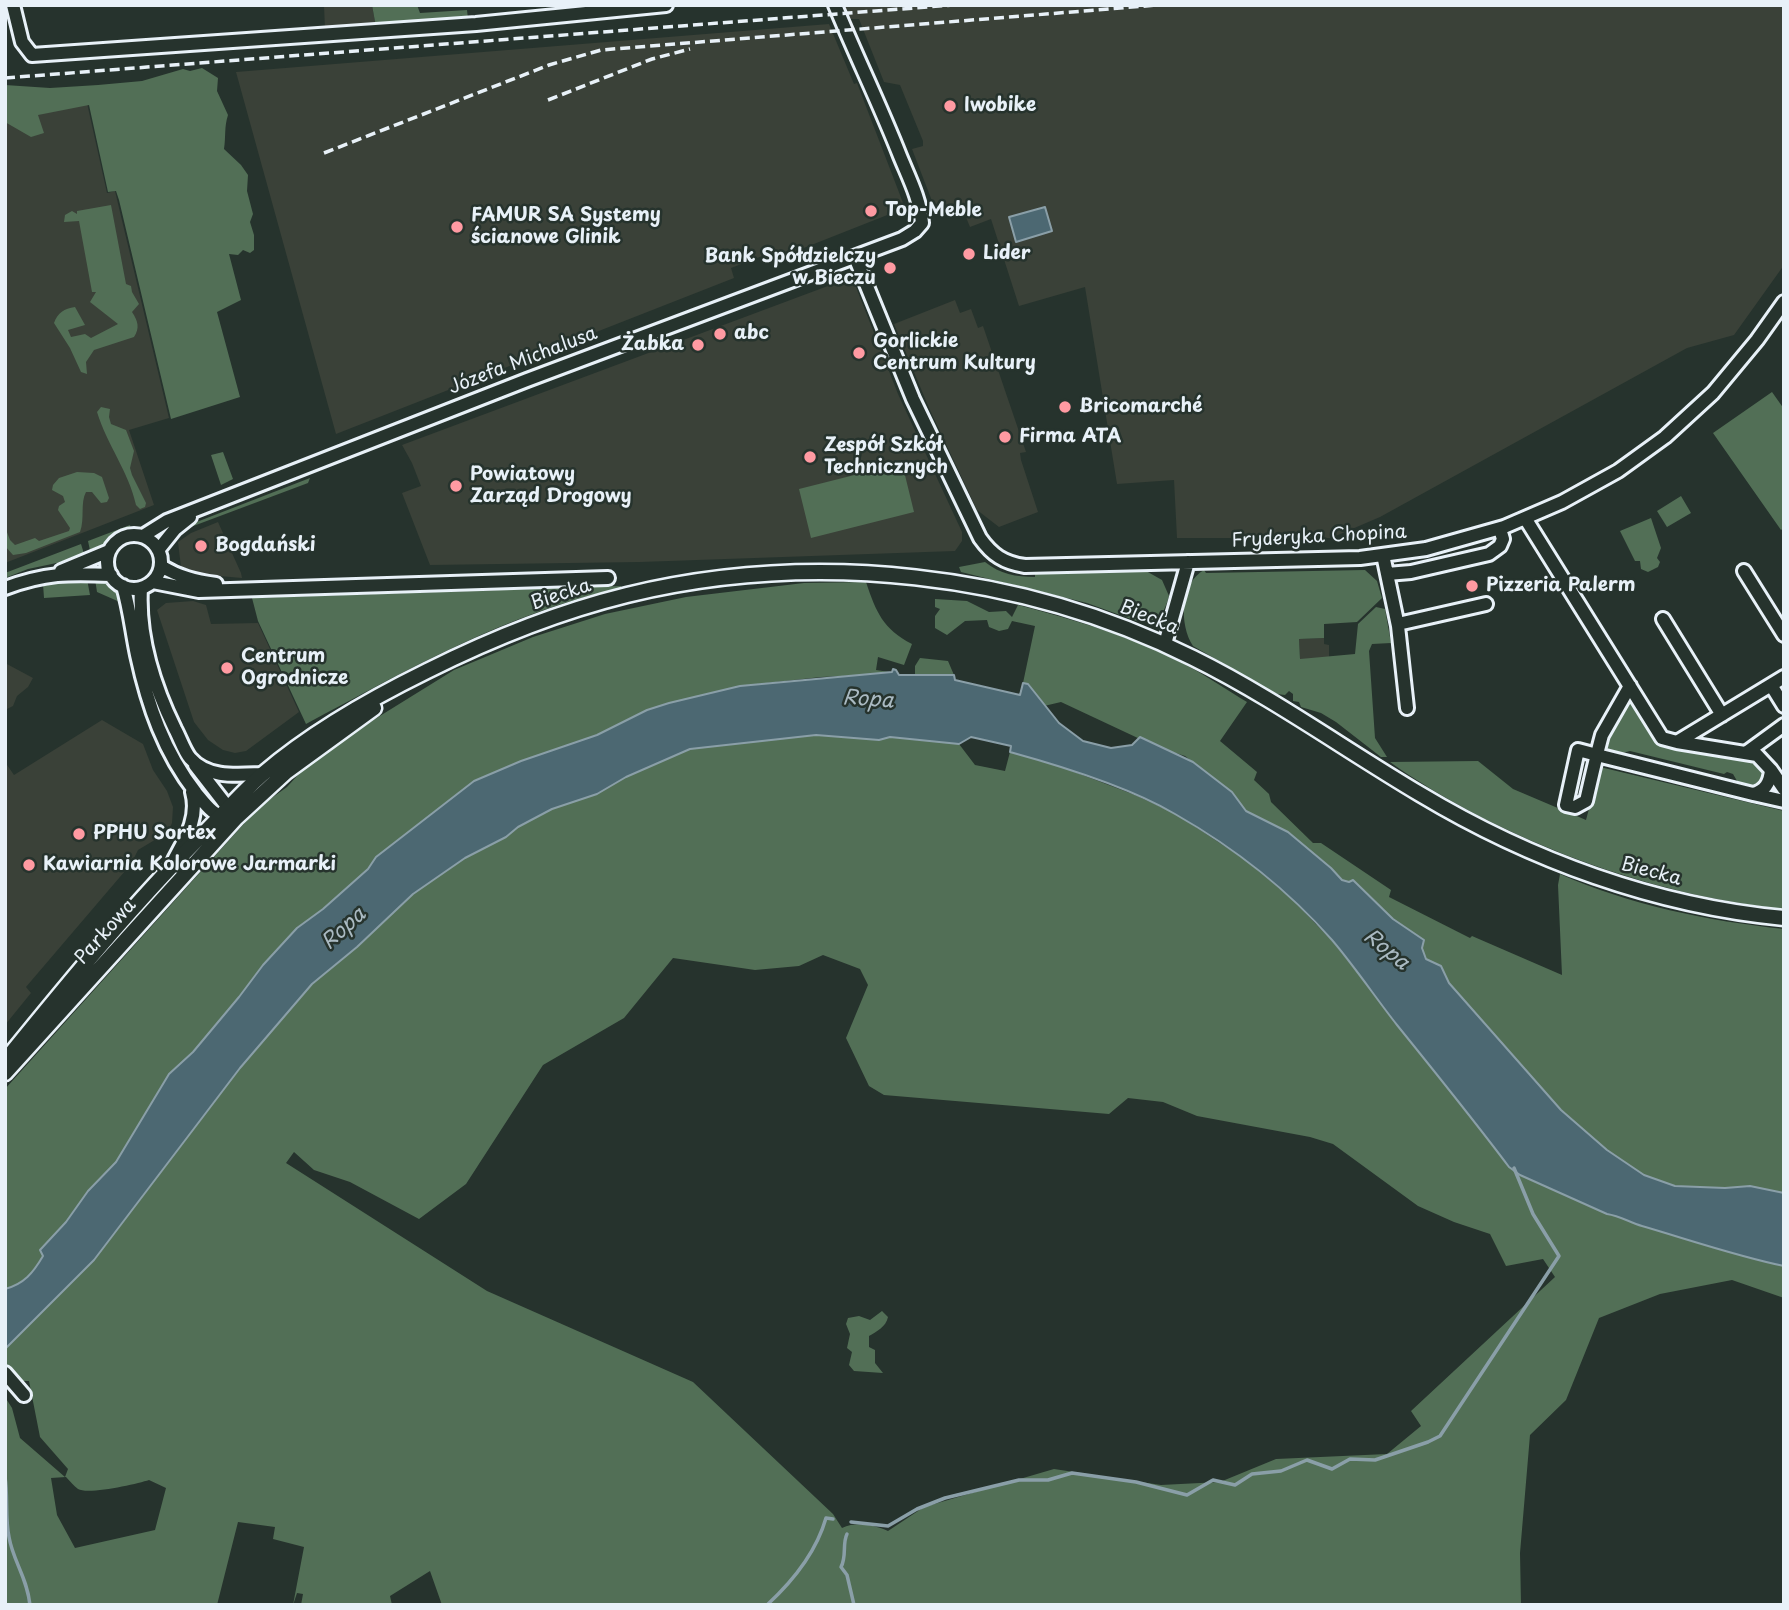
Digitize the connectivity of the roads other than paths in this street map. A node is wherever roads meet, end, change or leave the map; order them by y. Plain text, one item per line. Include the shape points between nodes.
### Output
1 (13, 5) edge
2 (666, 5) edge
3 (835, 5) edge
4 (855, 257) junction
5 (1784, 302) edge
6 (200, 509) junction
7 (1525, 518) junction
8 (1500, 529) junction
9 (143, 536) junction
10 (159, 550) junction
11 (109, 551) junction
12 (1383, 555) junction
13 (1188, 562) junction
14 (161, 566) junction
15 (1744, 571) dead end
16 (57, 573) junction
17 (1387, 574) junction
18 (111, 575) junction
19 (608, 578) dead end
20 (147, 585) junction
21 (123, 586) junction
22 (258, 587) junction
23 (5, 588) edge
24 (1486, 604) dead end
25 (1663, 620) dead end
26 (1398, 624) junction
27 (1784, 635) edge
28 (1165, 644) junction
29 (456, 657) junction
30 (1784, 677) edge
31 (1630, 685) junction
32 (1771, 685) junction
33 (1784, 706) edge
34 (1407, 708) dead end
35 (1722, 715) junction
36 (1784, 725) edge
37 (1677, 742) junction
38 (1747, 752) junction
39 (191, 759) junction
40 (1770, 770) junction
41 (262, 775) junction
42 (190, 785) junction
43 (1784, 789) edge
44 (1753, 794) junction
45 (1784, 801) edge
46 (228, 814) junction
47 (171, 865) junction
48 (1784, 918) edge
49 (5, 1061) edge
50 (5, 1073) edge
51 (5, 1373) edge
52 (24, 1395) dead end

1 - 2 street via 22,42 32,55 476,24
3 - 4 street, Józefa Michalusa via 921,208 922,223 915,231
4 - 6 street, Józefa Michalusa
4 - 13 street, Fryderyka Chopina via 914,399 990,551 1001,560 1033,566
5 - 7 street, Fryderyka Chopina via 1713,393 1665,437 1618,471
6 - 9 street, Józefa Michalusa
6 - 10 street, Józefa Michalusa via 175,528
7 - 8 street, Fryderyka Chopina
7 - 31 street
8 - 12 street, Fryderyka Chopina via 1426,550
8 - 17 street via 1503,540 1489,554
9 - 10 street
9 - 11 street via 123,537
10 - 14 street
11 - 16 street
11 - 18 street
12 - 13 street, Fryderyka Chopina
12 - 17 street
13 - 28 street
14 - 20 street
14 - 22 street, Biecka via 193,581
15 - 27 street
16 - 18 street
16 - 23 street
17 - 26 street
18 - 21 street
19 - 22 street, Biecka
20 - 21 street, Biecka
20 - 22 street, Biecka via 199,591
20 - 39 street via 140,607 145,643 158,694
21 - 42 street via 148,700 163,740
24 - 26 street
25 - 35 street
26 - 34 street
28 - 29 main road, Biecka via 1071,609 1003,592 900,576 821,572 697,581 628,595 530,625
28 - 48 main road, Biecka via 1250,689 1421,794 1529,851 1600,878 1685,902
29 - 41 main road, Biecka via 372,698
29 - 46 main road, Biecka via 368,712
30 - 32 street
31 - 37 street via 1662,738
31 - 44 street via 1603,733 1597,755
32 - 33 street
32 - 35 street
35 - 37 street
36 - 38 street
37 - 38 street
38 - 40 street via 1761,757
39 - 41 street via 227,776
39 - 46 street
40 - 43 street
40 - 44 street via 1767,786
41 - 46 main road, Biecka
42 - 46 street via 206,805
42 - 47 street via 194,818
44 - 45 street
46 - 47 main road, Parkowa
46 - 50 main road, Parkowa
47 - 49 main road, Parkowa
51 - 52 street

